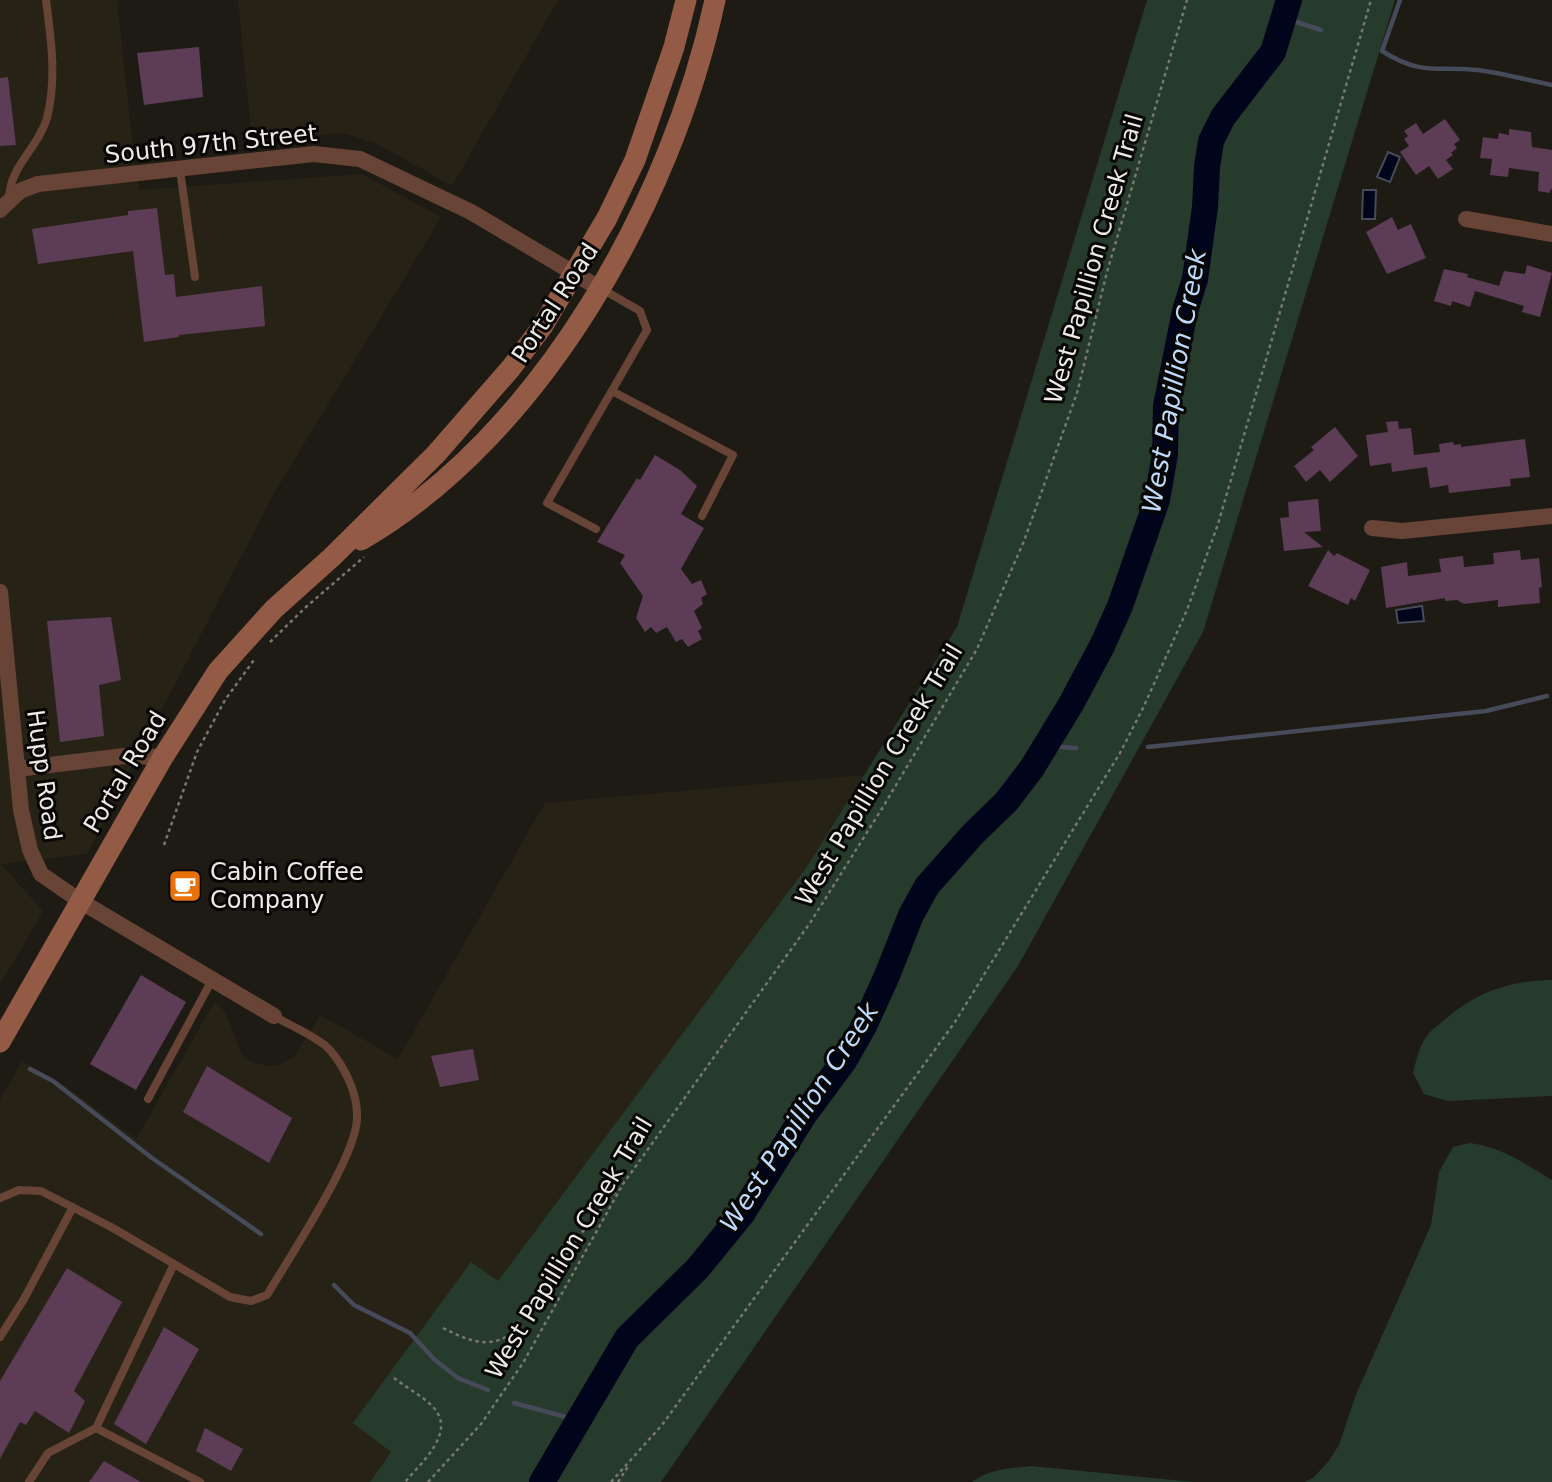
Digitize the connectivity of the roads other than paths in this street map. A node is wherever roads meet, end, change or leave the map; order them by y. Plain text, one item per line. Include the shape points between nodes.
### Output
1 (46, 0) edge
2 (686, 0) edge
3 (715, 0) edge
4 (180, 170) junction
5 (4, 206) edge
6 (1466, 219) dead end
7 (1552, 234) edge
8 (575, 274) junction
9 (195, 277) dead end
10 (599, 288) junction
11 (611, 391) junction
12 (702, 516) dead end
13 (1552, 516) edge
14 (1372, 528) dead end
15 (596, 529) dead end
16 (332, 557) junction
17 (0, 592) edge
18 (163, 757) junction
19 (17, 769) junction
20 (80, 901) junction
21 (213, 978) junction
22 (274, 1016) joint
23 (0, 1042) edge
24 (148, 1099) dead end
25 (0, 1198) edge
26 (73, 1207) junction
27 (174, 1264) junction
28 (0, 1337) edge
29 (96, 1428) junction
30 (29, 1482) edge
31 (200, 1482) edge

1 - 5 lane via 53,55 47,118 12,177
2 - 8 main road, Portal Road via 635,160
3 - 10 main road, Portal Road via 695,78 659,174
4 - 5 street, South 97th Street via 38,184 20,191
4 - 8 street, South 97th Street via 314,153 360,159 471,212
4 - 9 lane
6 - 7 street
8 - 10 street, South 97th Street
8 - 16 main road, Portal Road via 526,348 474,411
10 - 11 lane via 640,311 647,330
10 - 16 main road, Portal Road via 549,364 475,450 425,497
11 - 12 lane via 733,455
11 - 15 lane via 547,503
13 - 14 street via 1402,530
16 - 18 main road, Portal Road via 239,645 208,684
17 - 19 street, Hupp Road
18 - 19 street via 124,756
18 - 20 main road, Portal Road
19 - 20 street, Hupp Road via 30,850 41,874
20 - 21 street, Hupp Road
20 - 23 main road, Portal Road
21 - 22 street, Hupp Road
21 - 24 lane
22 - 27 lane via 328,1047 345,1071 357,1119 351,1145 267,1295 251,1301 230,1297
25 - 26 lane via 19,1190 41,1191
26 - 27 lane
26 - 28 lane
27 - 29 lane
29 - 30 lane via 48,1453
29 - 31 lane

